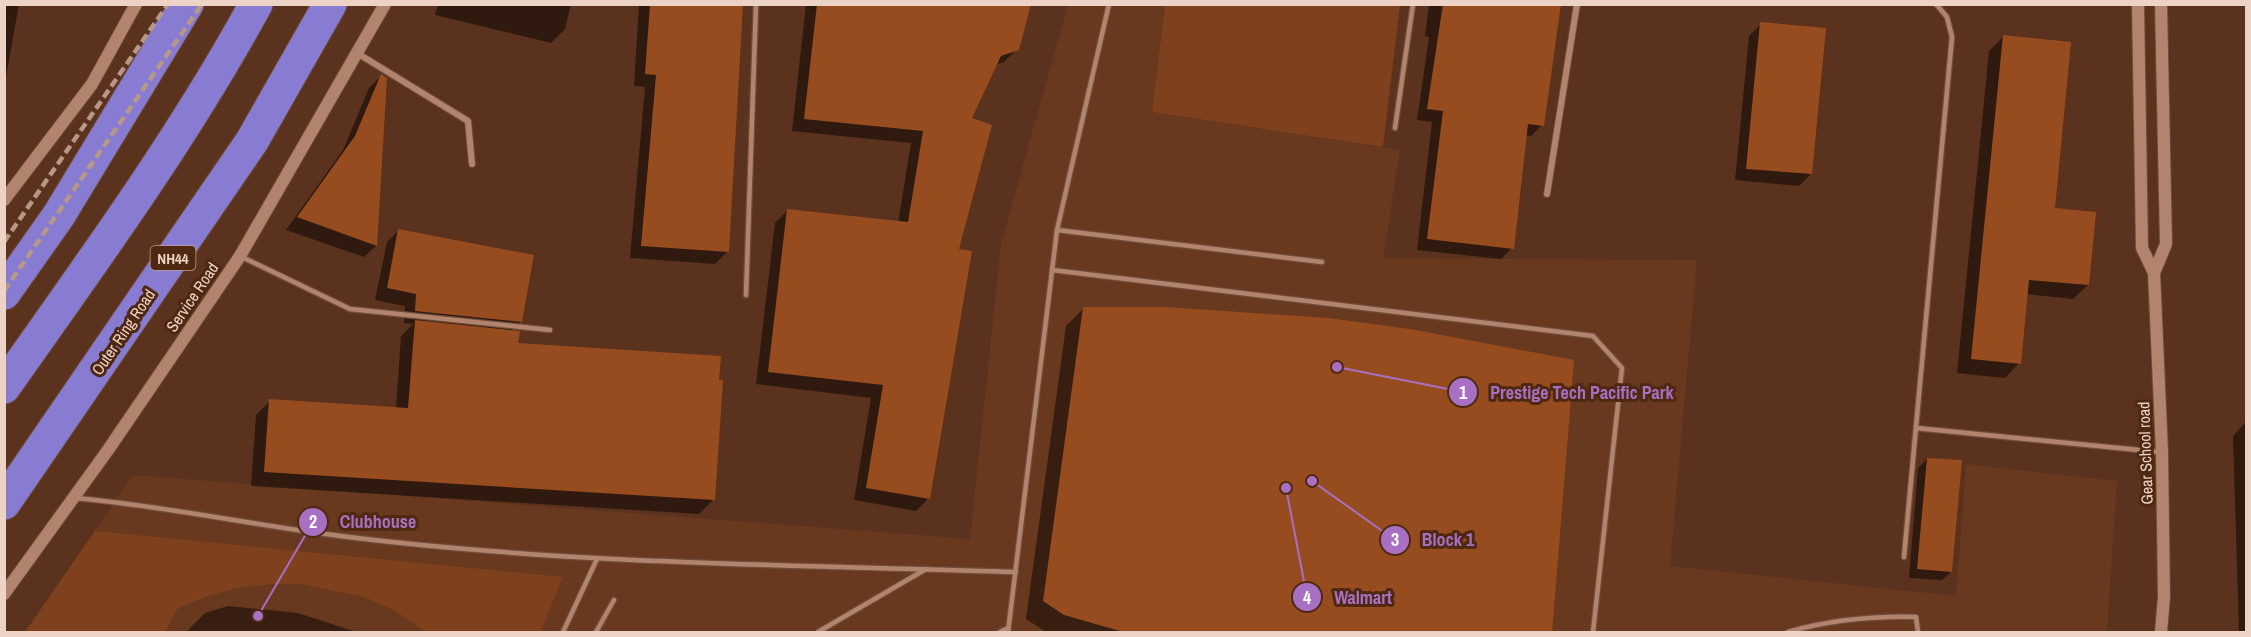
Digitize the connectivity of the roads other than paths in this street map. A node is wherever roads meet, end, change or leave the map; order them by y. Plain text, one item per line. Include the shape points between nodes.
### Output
1 (136, 4) edge
2 (187, 4) edge
3 (256, 4) edge
4 (330, 4) edge
5 (385, 4) edge
6 (756, 4) edge
7 (1109, 4) edge
8 (1413, 4) edge
9 (1577, 4) edge
10 (1936, 4) edge
11 (2138, 4) edge
12 (2161, 4) edge
13 (357, 53) junction
14 (1395, 128) dead end
15 (472, 164) dead end
16 (1547, 194) dead end
17 (4, 200) edge
18 (1057, 230) junction
19 (240, 256) junction
20 (1322, 262) dead end
21 (1052, 270) junction
22 (2154, 273) junction
23 (4, 293) edge
24 (746, 296) dead end
25 (550, 330) dead end
26 (4, 387) edge
27 (1916, 428) junction
28 (2162, 452) junction
29 (73, 498) junction
30 (4, 503) edge
31 (1904, 557) dead end
32 (597, 559) junction
33 (926, 569) junction
34 (1016, 572) junction
35 (4, 594) edge
36 (614, 600) dead end
37 (1008, 630) edge
38 (563, 633) edge
39 (596, 633) edge
40 (818, 633) edge
41 (1000, 633) edge
42 (1593, 633) edge
43 (1788, 633) edge
44 (1918, 633) edge
45 (2161, 633) edge

1 - 17 street via 92,84
2 - 23 highway via 59,215
3 - 26 highway via 219,71 126,213
4 - 30 highway, Outer Ring Road / NH44 via 252,141
5 - 13 street, Service Road
6 - 24 lane
7 - 18 lane
8 - 14 lane
9 - 16 street
10 - 27 lane via 1947,17 1952,38
11 - 22 street, Gear School road via 2142,248
12 - 22 street, Gear School road via 2166,244
13 - 15 street via 468,121
13 - 19 street, Service Road
18 - 20 lane
18 - 21 lane
19 - 25 lane via 350,309
19 - 29 street, Service Road
21 - 34 lane
21 - 42 lane via 1593,336 1622,368
22 - 28 street, Gear School road
27 - 28 lane
27 - 31 lane
28 - 45 street, Gear School road
29 - 32 lane via 116,501 347,537
29 - 35 street, Service Road
32 - 33 lane
32 - 38 lane
33 - 34 lane
33 - 40 lane
34 - 37 lane
36 - 39 lane
37 - 41 lane
43 - 44 lane via 1844,619 1880,616 1916,617

